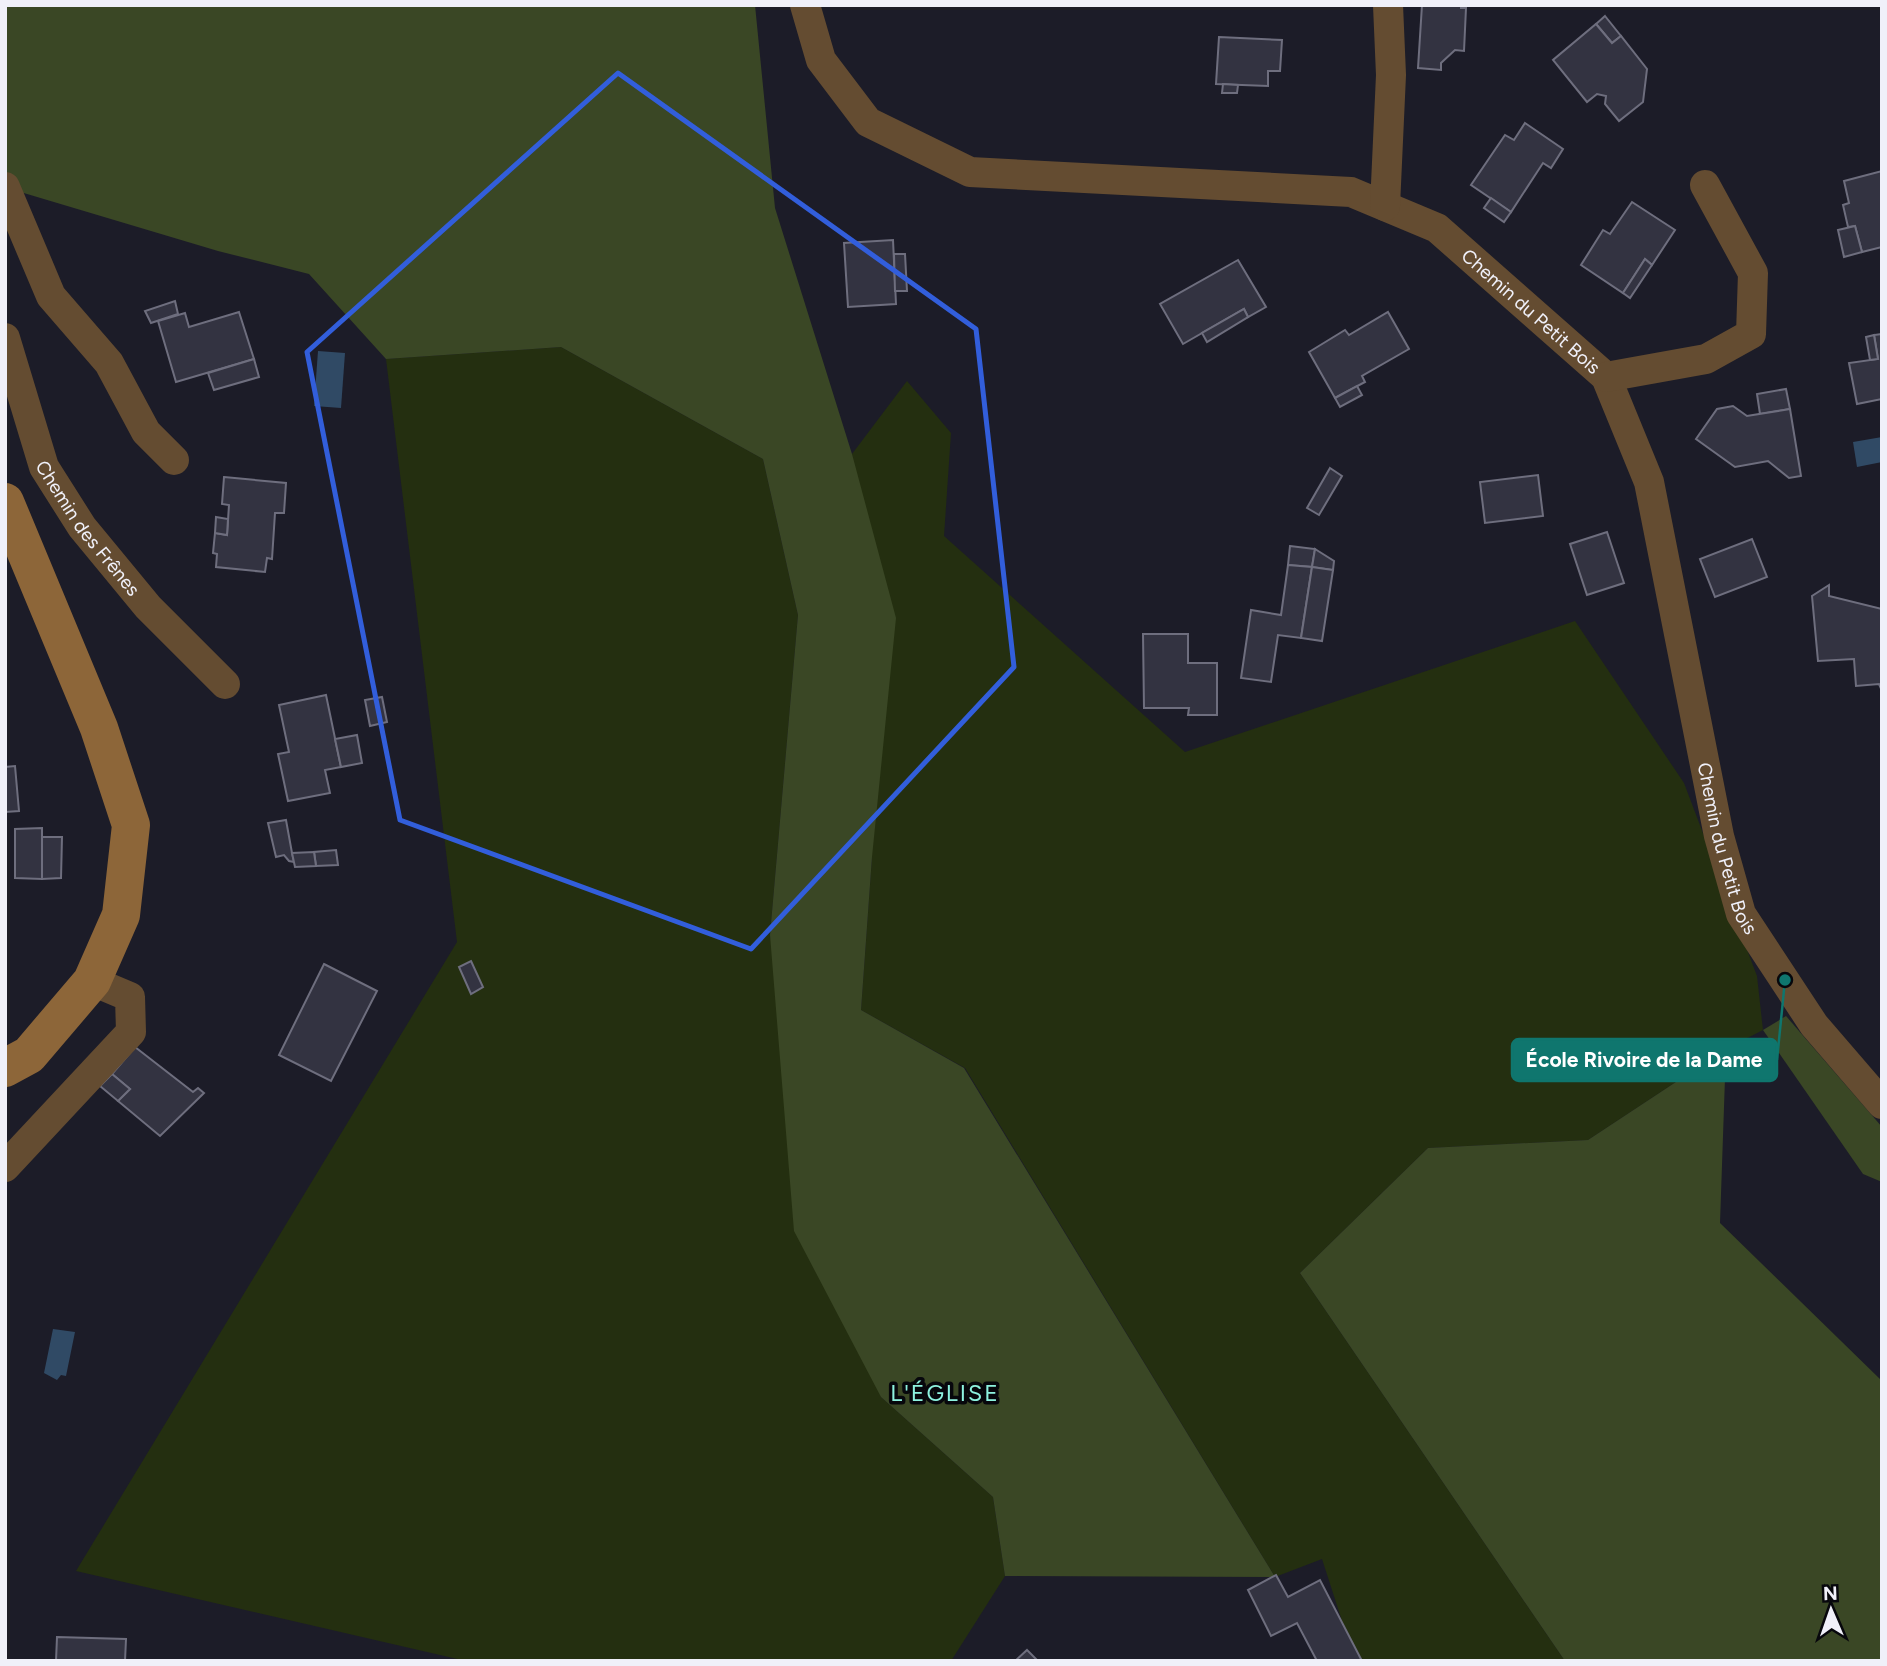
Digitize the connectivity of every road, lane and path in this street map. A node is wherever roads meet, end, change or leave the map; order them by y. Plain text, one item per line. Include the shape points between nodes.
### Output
1 (805, 5) edge
2 (1388, 5) edge
3 (1705, 185) dead end
4 (6, 188) edge
5 (1385, 206) junction
6 (5, 224) edge
7 (5, 338) edge
8 (1606, 377) junction
9 (174, 460) dead end
10 (5, 502) edge
11 (225, 684) dead end
12 (92, 981) junction
13 (5, 1068) edge
14 (1882, 1104) edge
15 (5, 1167) edge

1 - 5 street, Chemin du Petit Bois via 821,60 868,122 970,172 1352,192
2 - 5 street via 1391,75
3 - 8 street via 1753,272 1751,334 1706,359
4 - 6 street
4 - 9 street via 51,296 109,363 146,432
5 - 8 street, Chemin du Petit Bois via 1437,228
7 - 11 street, Chemin des Frênes via 44,467 82,527 148,607
8 - 14 street, Chemin du Petit Bois via 1649,482 1719,836 1741,914 1814,1025
10 - 12 main road via 99,728 131,825 121,915
12 - 13 main road via 29,1055
12 - 15 street via 130,997 131,1032

